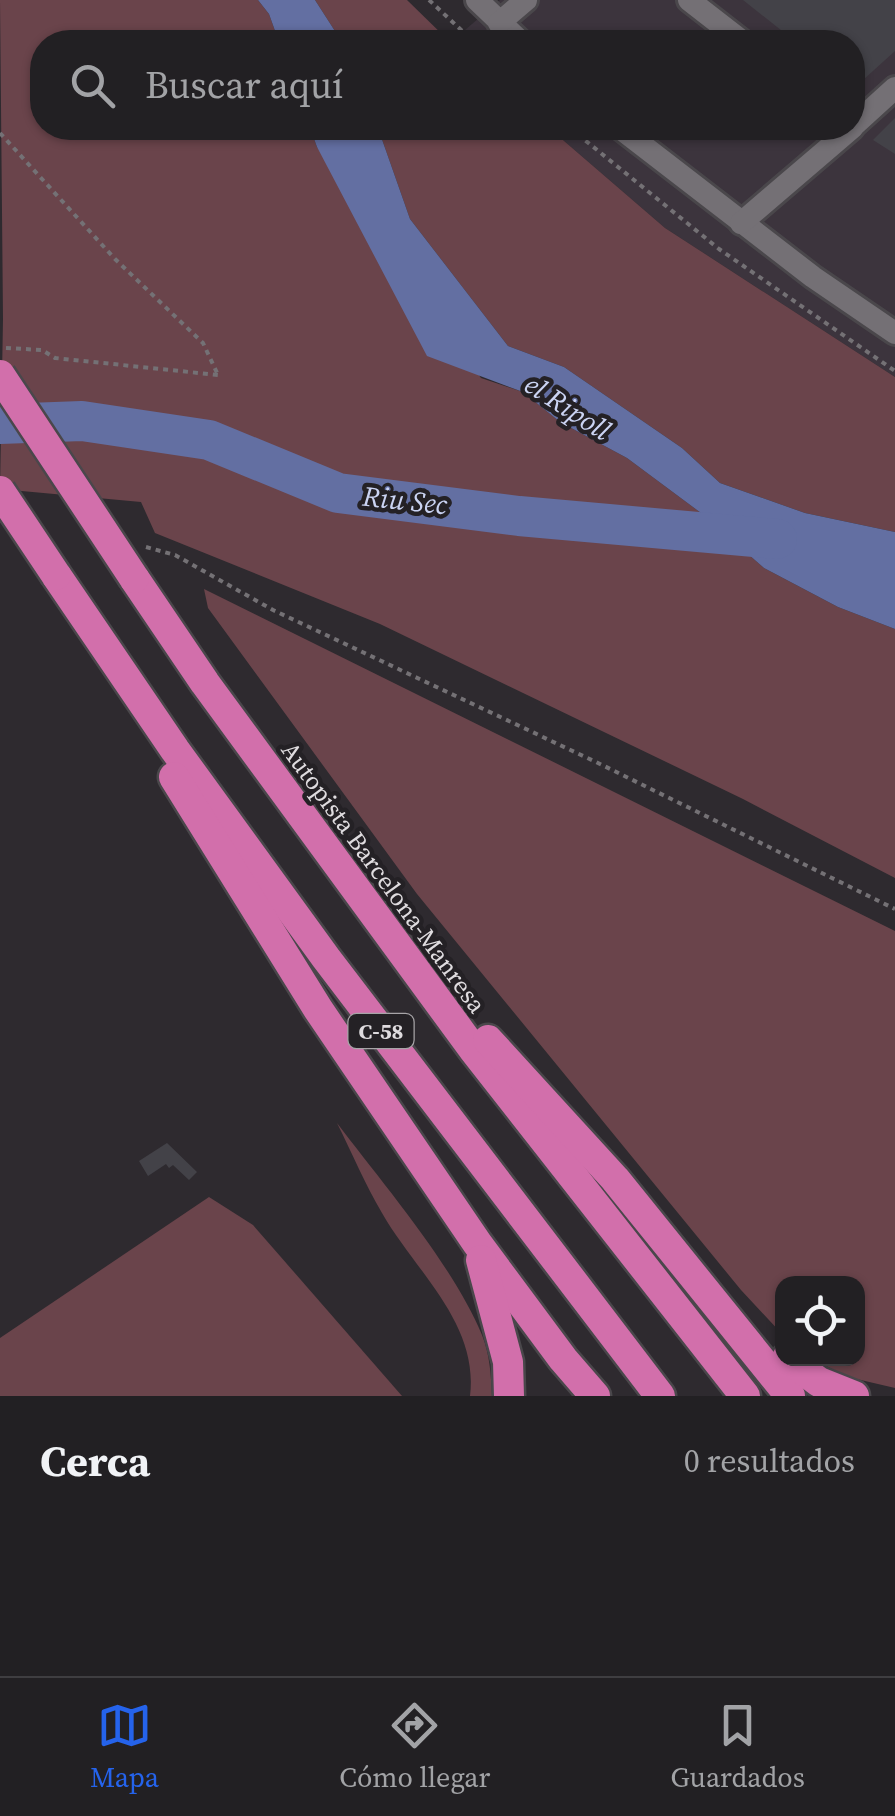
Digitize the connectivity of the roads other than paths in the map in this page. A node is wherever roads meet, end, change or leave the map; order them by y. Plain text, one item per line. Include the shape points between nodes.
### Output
1 (477, 0) edge
2 (689, 0) edge
3 (524, 1) edge
4 (500, 23) junction
5 (508, 30) edge
6 (728, 30) edge
7 (895, 88) edge
8 (865, 115) edge
9 (635, 140) edge
10 (836, 140) edge
11 (740, 224) junction
12 (895, 333) edge
13 (0, 374) edge
14 (0, 491) edge
15 (112, 659) junction
16 (412, 968) junction
17 (616, 1179) junction
18 (476, 1242) junction
19 (775, 1345) edge
20 (563, 1359) junction
21 (798, 1366) edge
22 (509, 1396) edge
23 (582, 1396) edge
24 (595, 1396) edge
25 (660, 1396) edge
26 (745, 1396) edge
27 (790, 1396) edge
28 (854, 1396) edge

1 - 4 street
2 - 6 street
3 - 4 street
4 - 5 street
7 - 8 street
9 - 11 street
10 - 11 street
11 - 12 street
13 - 16 highway, Autopista Barcelona-Manresa / C-58, bridge via 205,683
14 - 15 highway, C-58, bridge
15 - 18 highway via 182,793
15 - 25 highway, C-58 via 326,958
16 - 17 highway
16 - 26 highway, Autopista Barcelona-Manresa / C-58
17 - 19 highway
17 - 27 highway
18 - 20 highway
18 - 22 highway via 508,1362
20 - 23 highway
20 - 24 highway
21 - 28 highway

